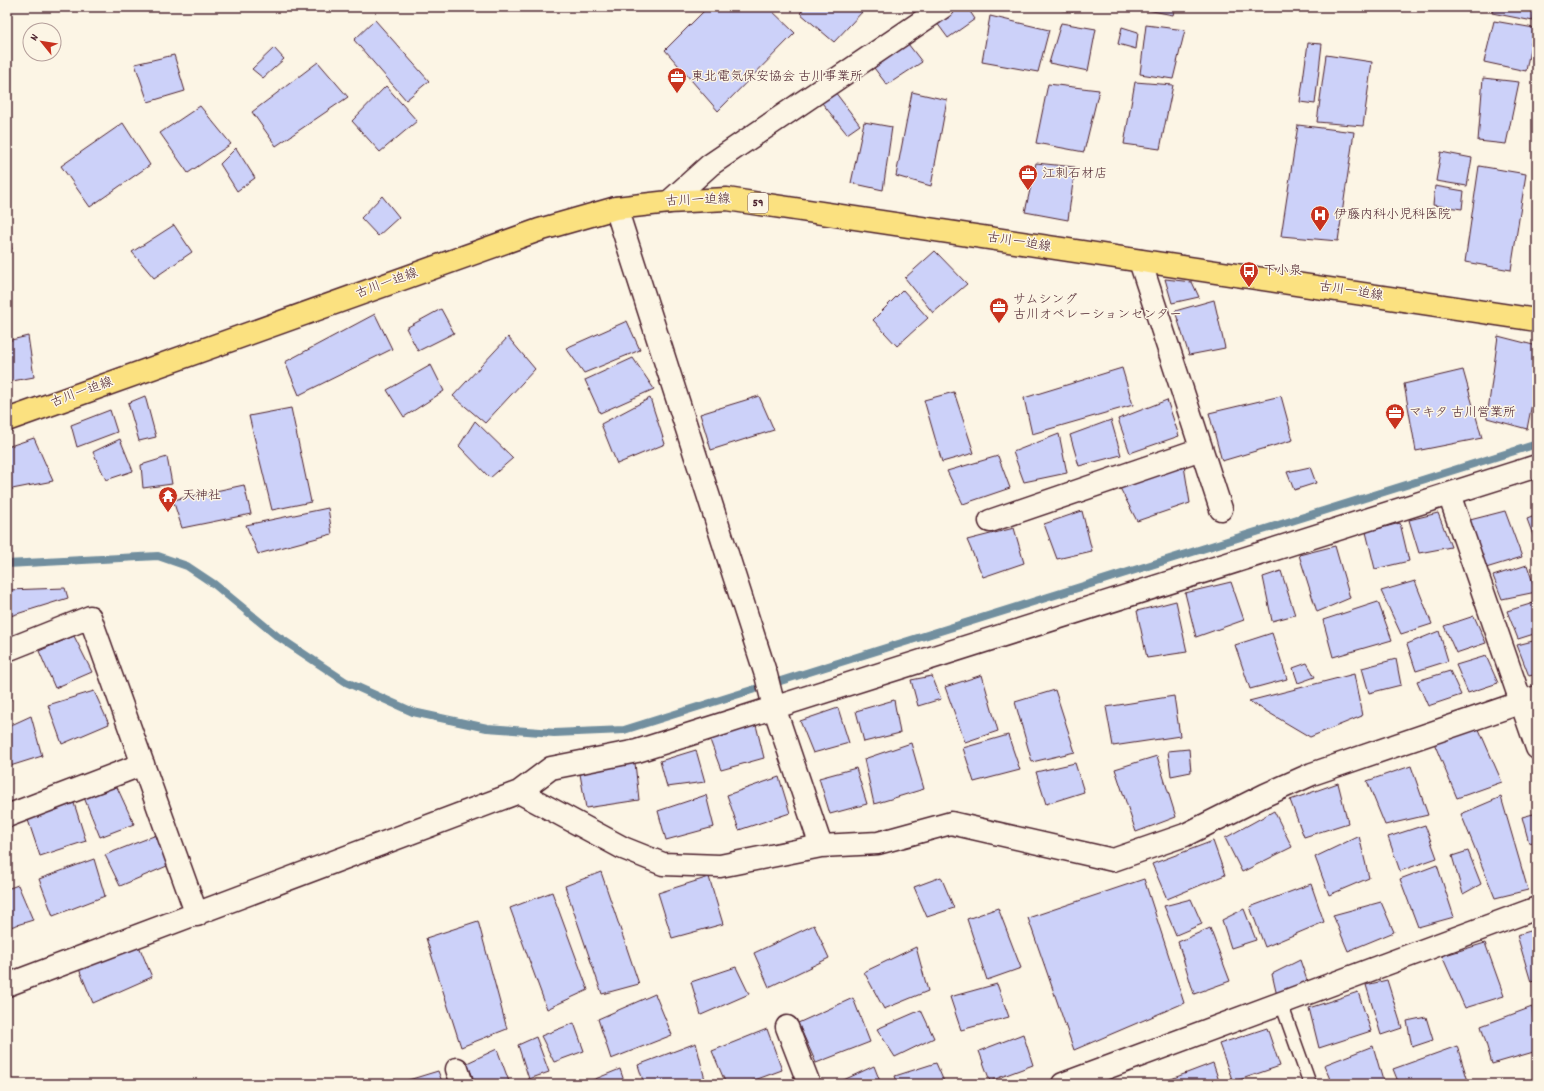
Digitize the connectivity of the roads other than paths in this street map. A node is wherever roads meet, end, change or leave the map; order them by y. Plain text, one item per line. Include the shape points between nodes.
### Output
1 (943, 7) edge
2 (669, 202) junction
3 (616, 208) junction
4 (1140, 261) junction
5 (1537, 320) edge
6 (7, 420) edge
7 (1201, 449) junction
8 (1537, 466) edge
9 (1449, 494) junction
10 (1221, 509) dead end
11 (990, 521) dead end
12 (7, 650) edge
13 (770, 691) junction
14 (1529, 700) edge
15 (1537, 748) edge
16 (143, 764) junction
17 (519, 792) junction
18 (7, 816) edge
19 (821, 846) junction
20 (1537, 908) edge
21 (197, 915) junction
22 (7, 985) edge
23 (1281, 1003) junction
24 (787, 1028) dead end
25 (809, 1084) edge
26 (1063, 1084) edge
27 (1310, 1084) edge

1 - 2 street via 710,165
2 - 3 main road, 古川一迫線 / 59
2 - 4 main road, 古川一迫線 / 59 via 728,199
3 - 6 main road, 古川一迫線 / 59 via 539,230
3 - 13 street
4 - 5 main road, 古川一迫線 / 59
4 - 7 street
7 - 10 street
7 - 11 street
8 - 9 street
9 - 13 street
9 - 14 street
12 - 16 street via 90,617
13 - 17 street via 637,751 551,768
13 - 19 street
14 - 15 street
14 - 19 street via 1312,774 1185,835 1113,860 952,823 878,843
16 - 18 street
16 - 21 street
17 - 19 street via 623,848 662,864 720,866
17 - 21 street
20 - 23 street
21 - 22 street
23 - 26 street
23 - 27 lane
24 - 25 street

